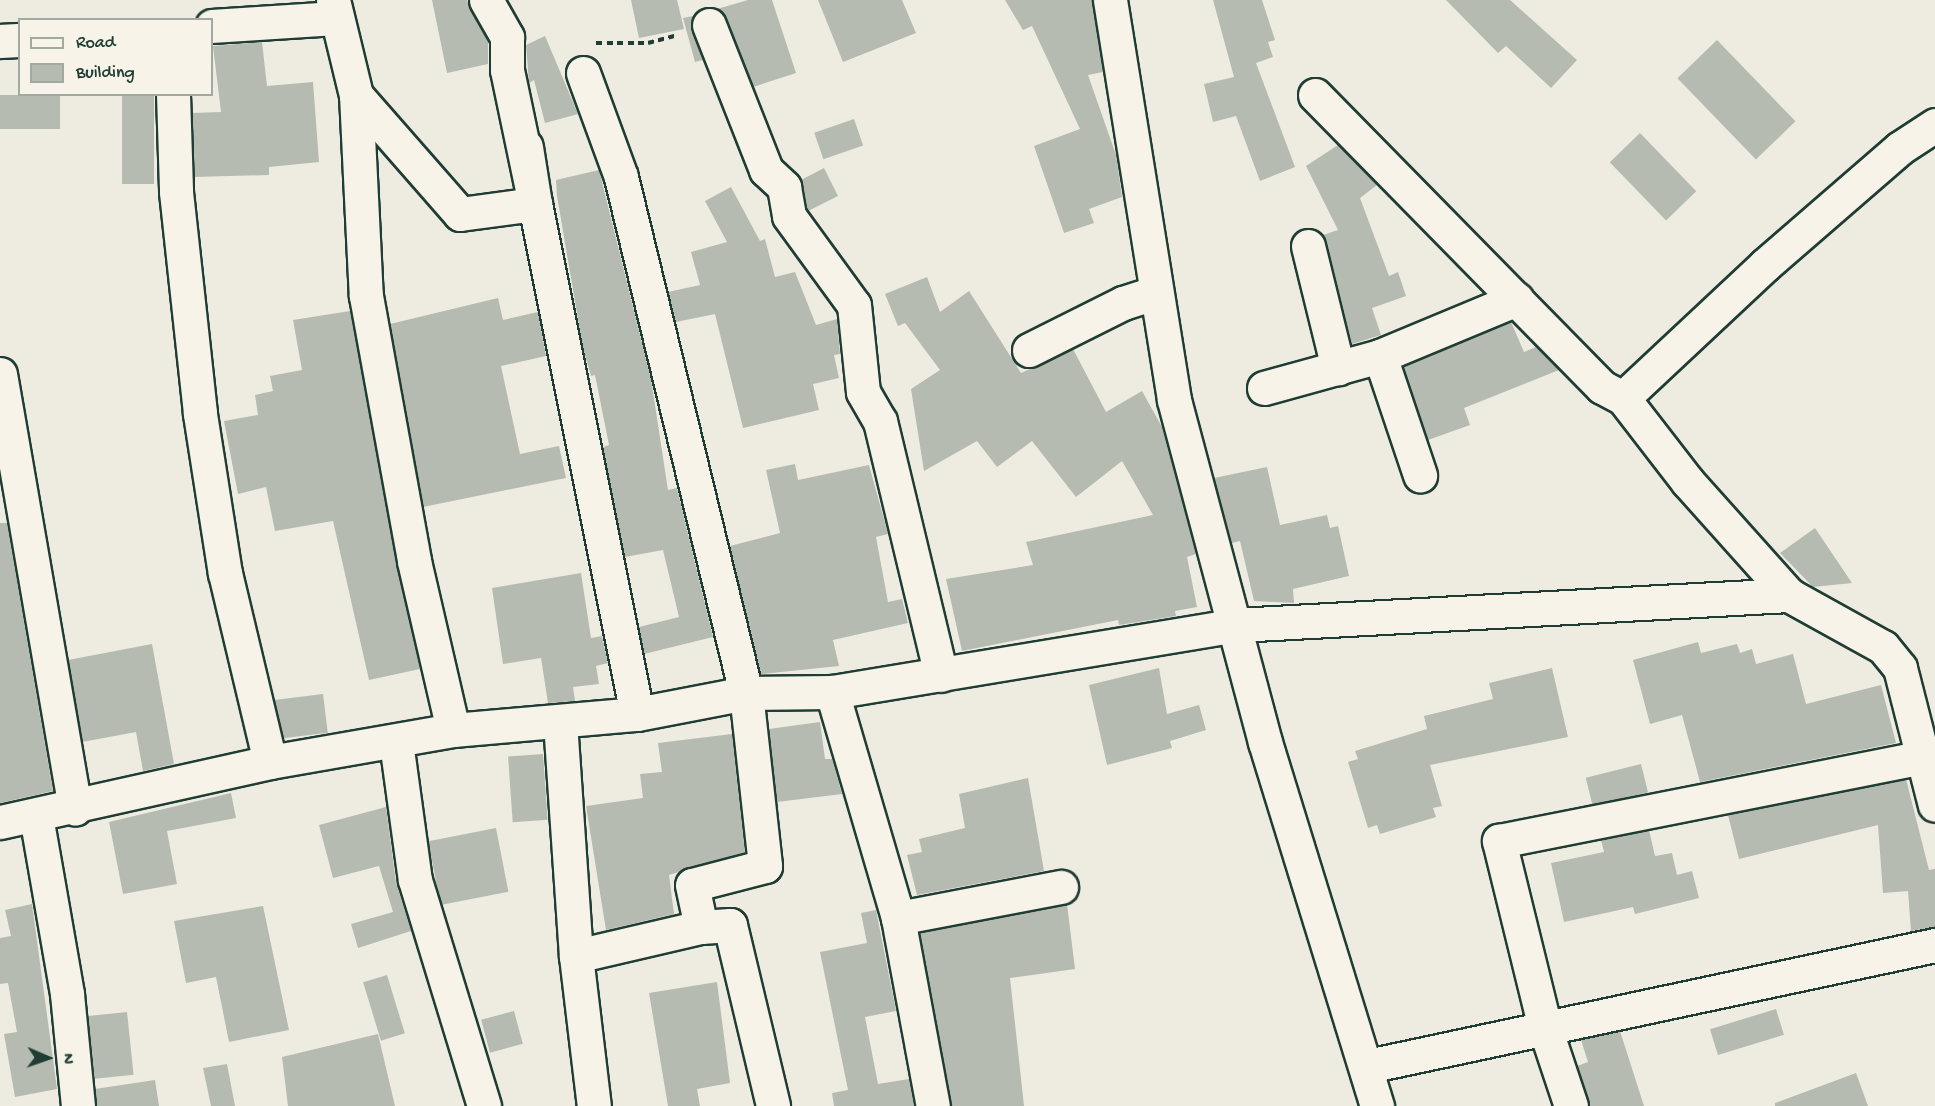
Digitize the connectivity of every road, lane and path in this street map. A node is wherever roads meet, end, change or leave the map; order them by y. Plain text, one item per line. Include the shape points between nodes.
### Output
1 (486, 0) edge
2 (1110, 0) edge
3 (334, 9) edge
4 (710, 25) joint
5 (213, 26) edge
6 (18, 40) edge
7 (0, 41) edge
8 (583, 73) joint
9 (1315, 94) dead end
10 (356, 95) junction
11 (173, 96) edge
12 (1935, 125) edge
13 (535, 204) junction
14 (1308, 246) dead end
15 (1156, 292) junction
16 (1517, 299) junction
17 (1029, 350) dead end
18 (1380, 356) junction
19 (1338, 368) junction
20 (0, 374) edge
21 (1264, 388) dead end
22 (1623, 398) junction
23 (1420, 475) dead end
24 (1789, 595) junction
25 (1237, 625) junction
26 (941, 675) junction
27 (832, 692) junction
28 (746, 693) junction
29 (638, 714) junction
30 (560, 722) junction
31 (453, 730) junction
32 (396, 742) junction
33 (1922, 757) junction
34 (270, 762) junction
35 (1935, 805) edge
36 (75, 808) junction
37 (36, 816) junction
38 (0, 822) edge
39 (1061, 887) dead end
40 (898, 918) junction
41 (701, 927) junction
42 (1935, 945) edge
43 (576, 956) junction
44 (1545, 1028) junction
45 (1368, 1066) junction
46 (78, 1106) edge
47 (484, 1106) edge
48 (594, 1106) edge
49 (773, 1106) edge
50 (933, 1106) edge
51 (1377, 1106) edge
52 (1571, 1106) edge

1 - 13 street via 507,37 507,70
2 - 15 street
3 - 5 street
3 - 10 street
4 - 8 path via 648,43 595,43
4 - 26 street via 766,170 784,187 789,216 854,305 863,392 880,421
6 - 7 street
8 - 28 street via 621,177
9 - 16 street
10 - 13 street via 460,214
10 - 31 street via 366,296 414,561
11 - 34 street via 176,192 200,414 225,573
12 - 22 street via 1900,148 1765,265
13 - 29 street
14 - 19 street
15 - 17 street via 1123,303
15 - 25 street via 1177,411
16 - 18 street
16 - 22 street via 1602,387
18 - 19 street
18 - 23 street
19 - 21 street
20 - 36 street
22 - 24 street via 1688,482
24 - 25 street
24 - 33 street via 1883,647 1900,668
25 - 26 street
25 - 45 street via 1265,742
26 - 27 street
27 - 28 street
27 - 40 street
28 - 29 street
28 - 41 street via 765,866 692,885
29 - 30 street
30 - 31 street
30 - 43 street
31 - 32 street
32 - 34 street
32 - 47 street via 415,880
33 - 35 street
33 - 44 street via 1499,841
34 - 36 street
36 - 37 street
37 - 38 street
37 - 46 street via 67,994
39 - 40 street
40 - 50 street
41 - 43 street
41 - 49 street via 730,925
42 - 44 street
43 - 48 street
44 - 45 street
44 - 52 street
45 - 51 street

